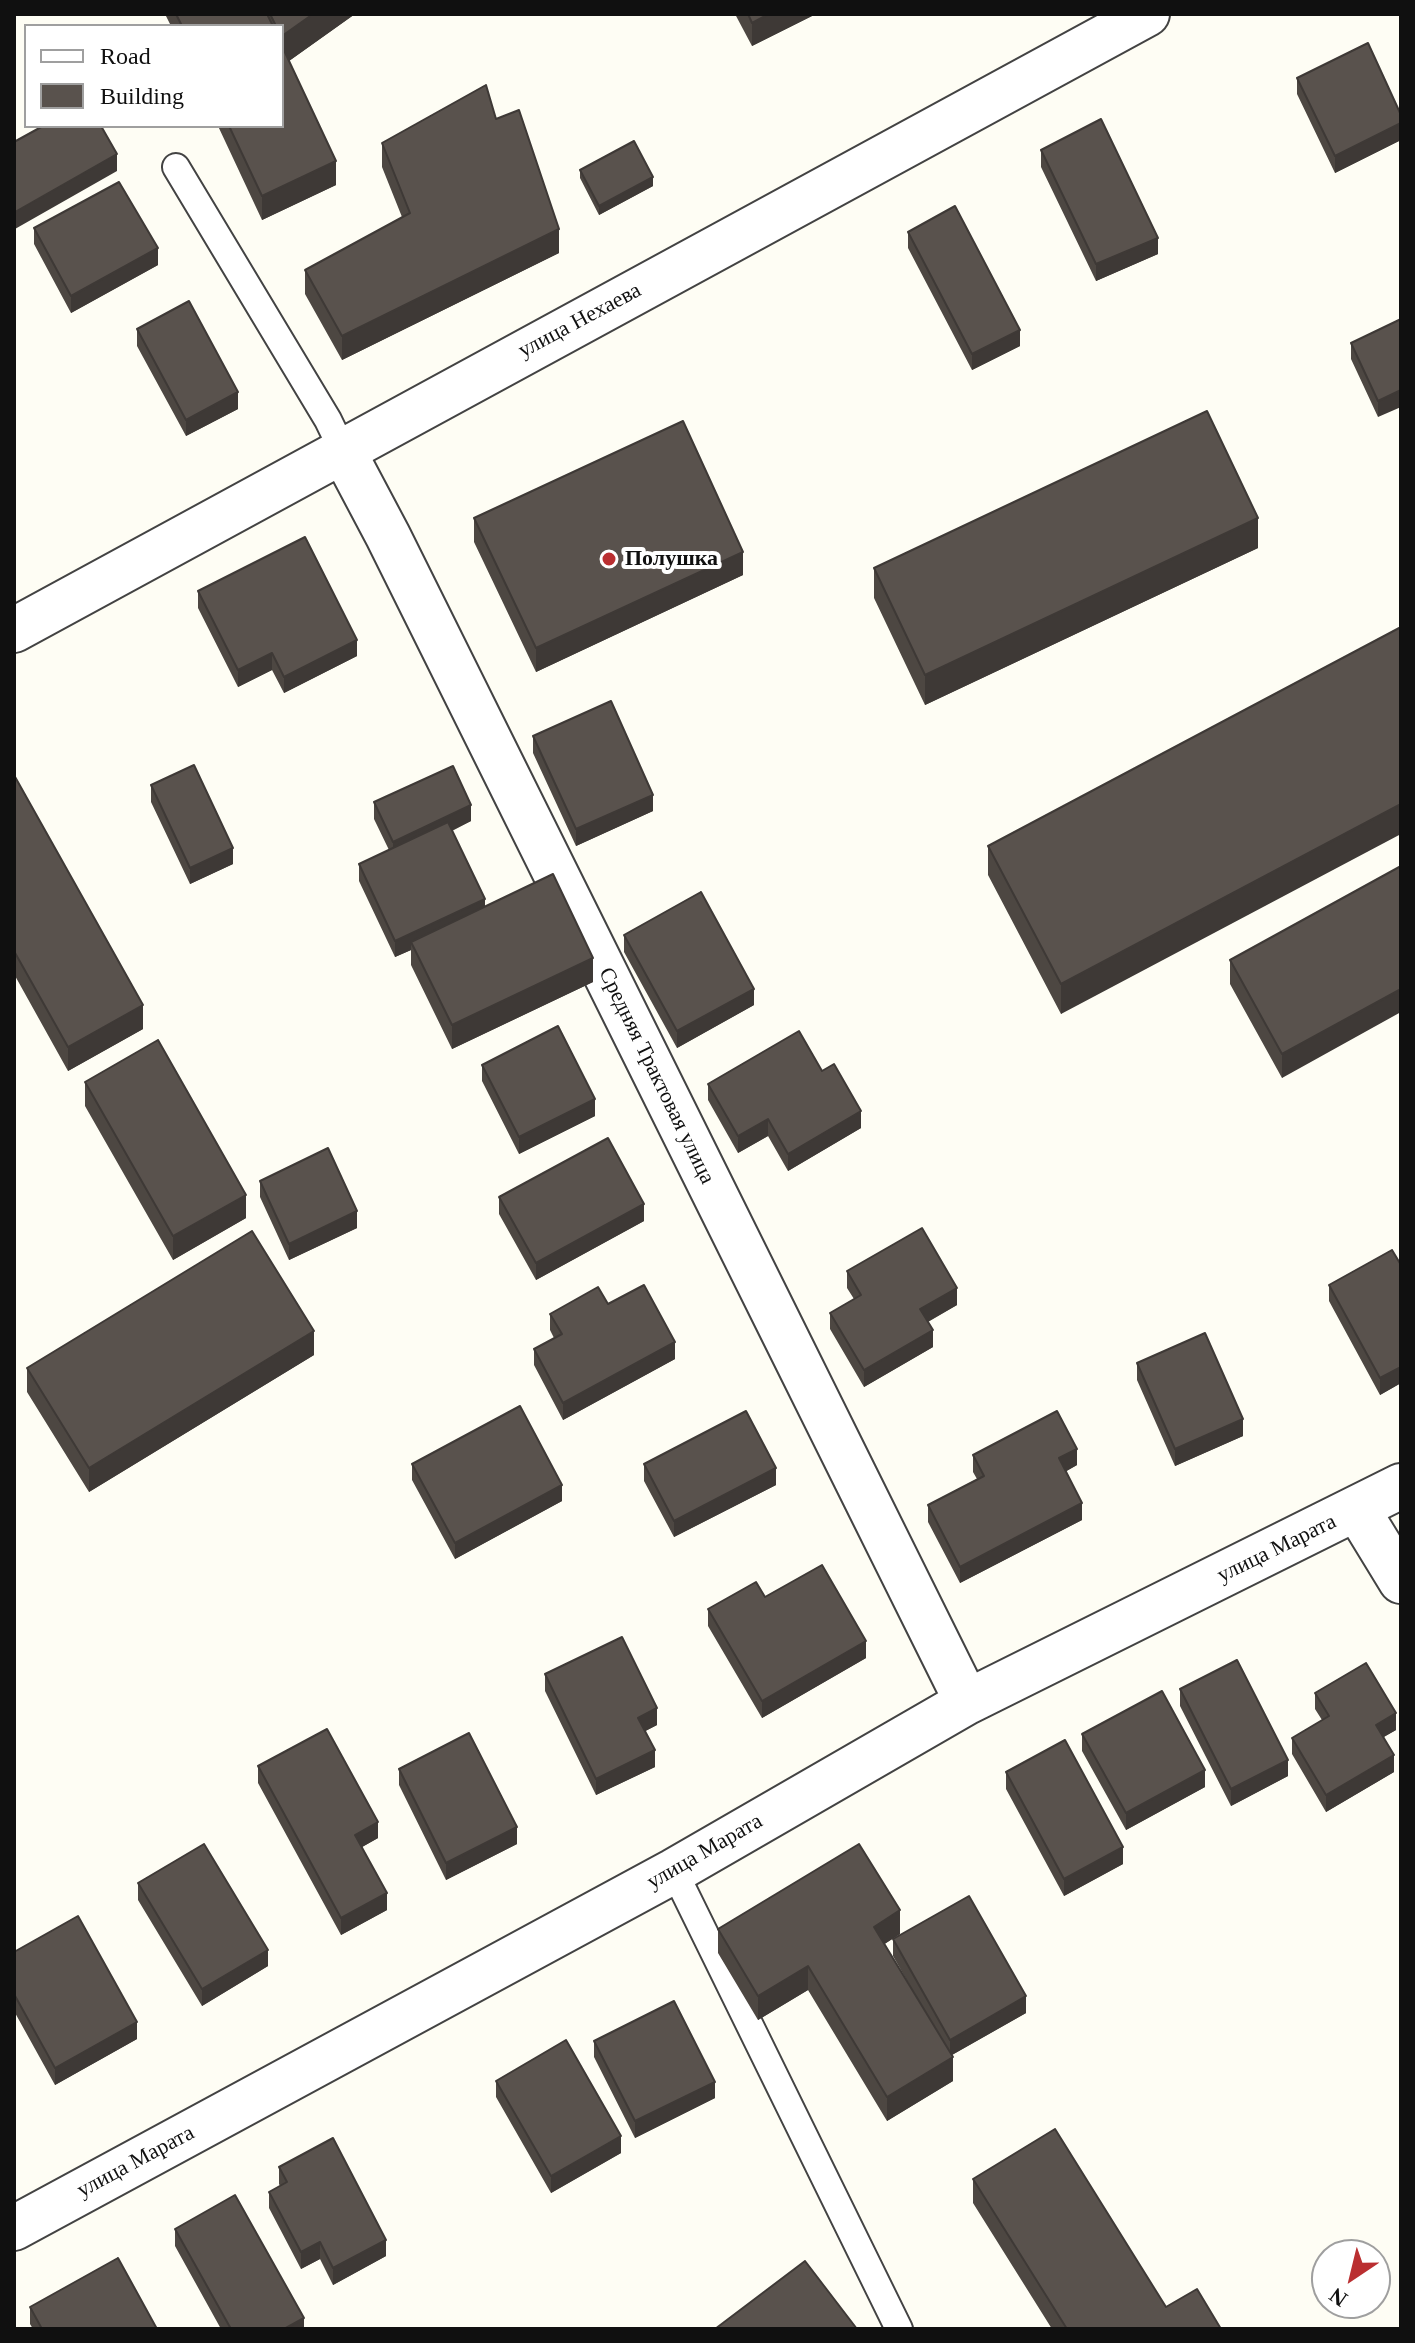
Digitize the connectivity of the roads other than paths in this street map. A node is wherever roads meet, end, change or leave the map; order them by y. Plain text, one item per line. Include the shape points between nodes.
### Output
1 (1147, 14) edge
2 (176, 167) dead end
3 (343, 451) junction
4 (14, 630) edge
5 (1401, 1486) edge
6 (1357, 1509) junction
7 (1401, 1581) edge
8 (967, 1702) junction
9 (674, 1871) junction
10 (14, 2228) edge
11 (899, 2329) edge

1 - 3 street, улица Нехаева
2 - 3 lane
3 - 4 street, улица Нехаева
3 - 8 street, Средняя Трактовая улица
5 - 6 street, улица Марата
6 - 7 street
6 - 8 street, улица Марата
8 - 9 street, улица Марата
9 - 10 street, улица Марата
9 - 11 lane

